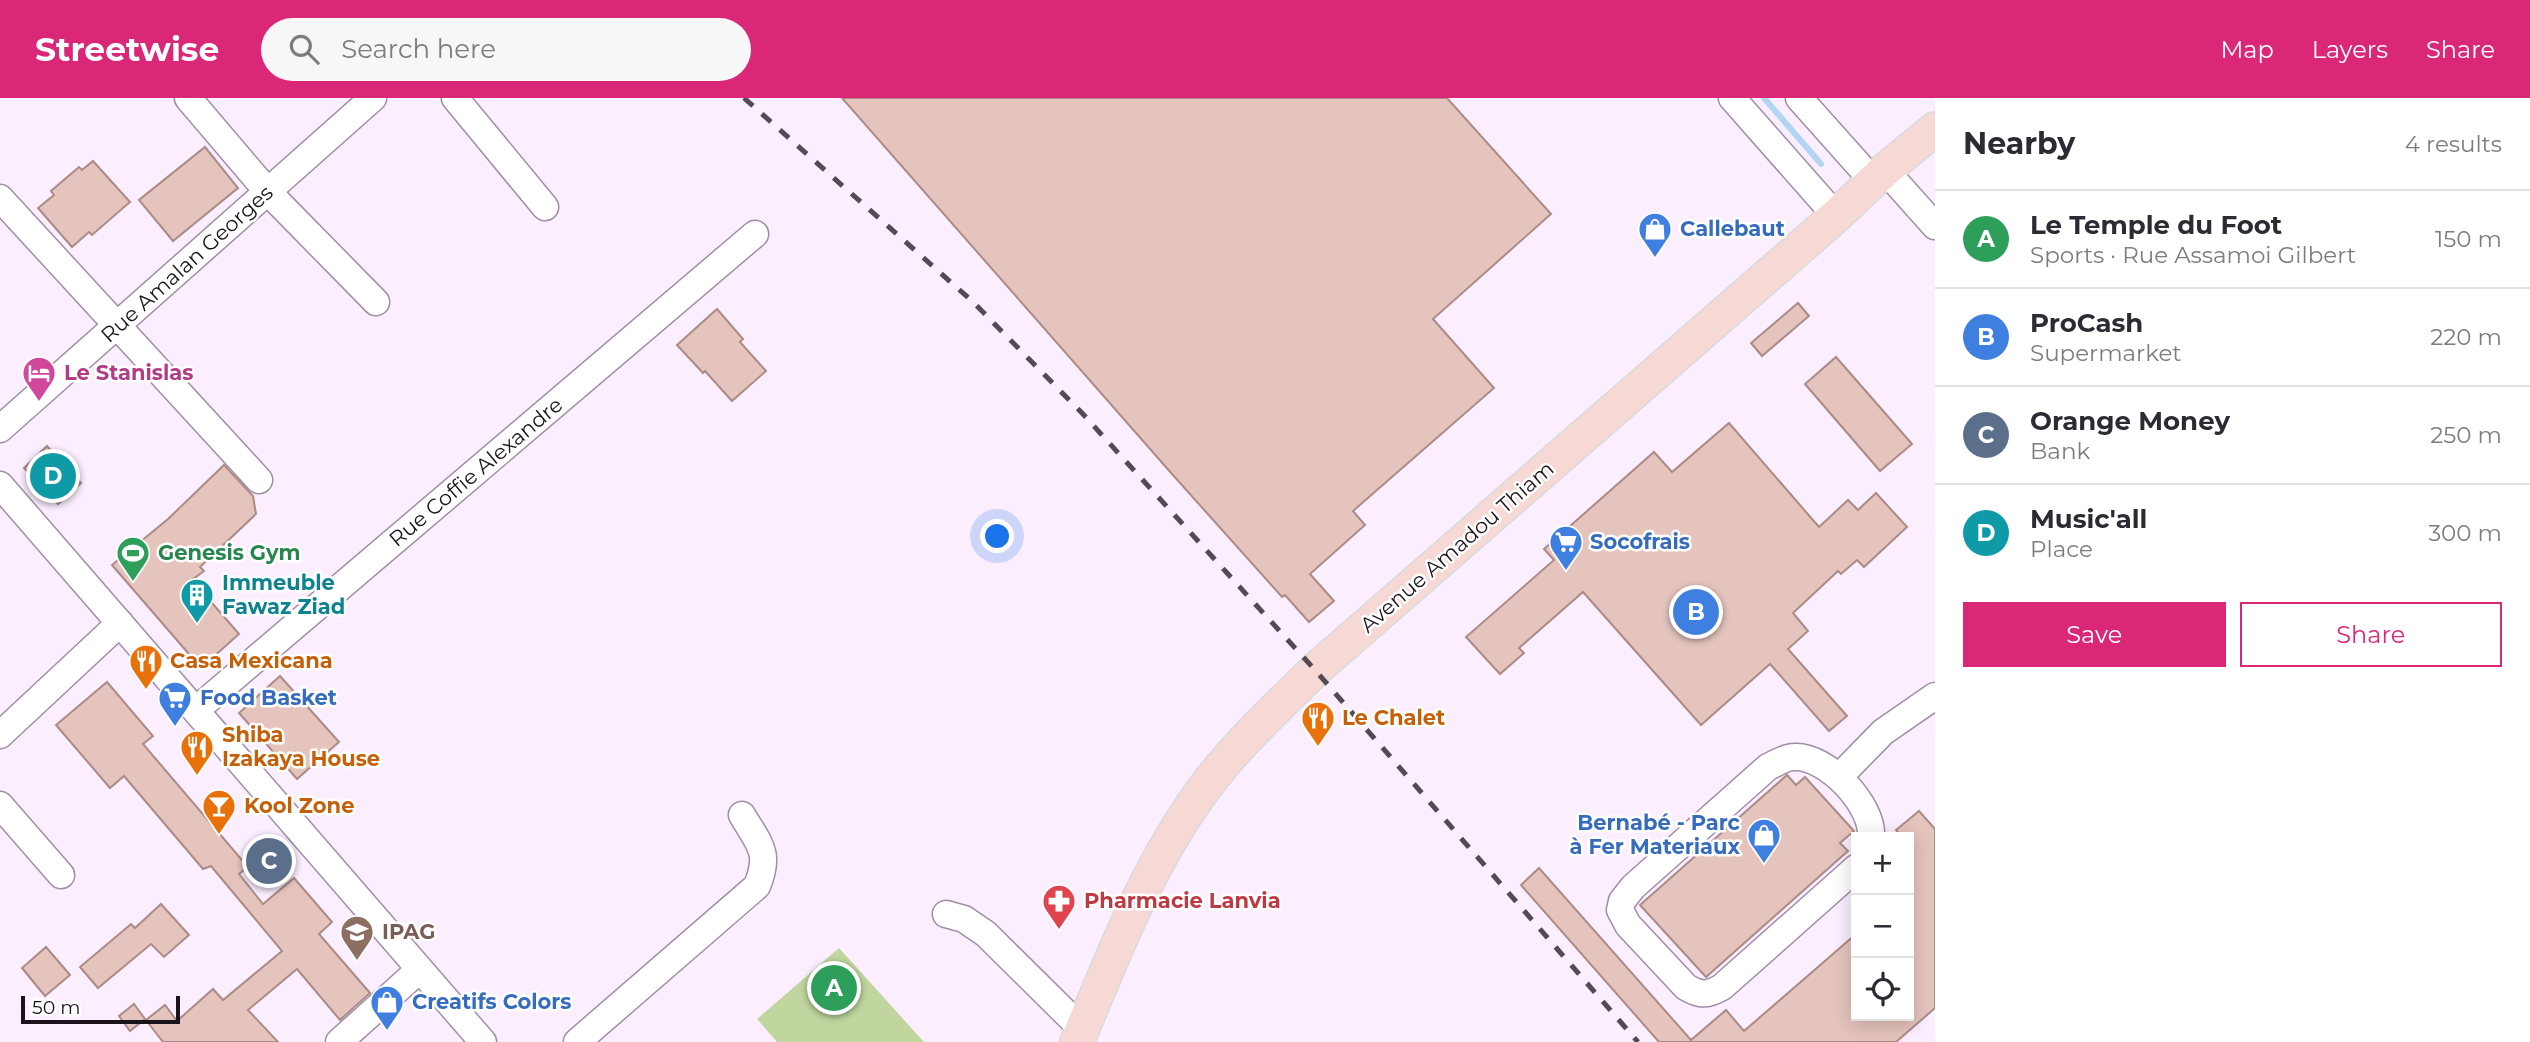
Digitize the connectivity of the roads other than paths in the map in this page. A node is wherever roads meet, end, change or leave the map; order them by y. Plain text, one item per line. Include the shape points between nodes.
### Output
1 (188, 98) edge
2 (373, 98) edge
3 (455, 98) edge
4 (1732, 98) edge
5 (1799, 98) edge
6 (1935, 129) edge
7 (1879, 175) junction
8 (268, 192) junction
9 (0, 198) edge
10 (545, 207) dead end
11 (1836, 216) junction
12 (1935, 226) edge
13 (755, 234) dead end
14 (376, 302) dead end
15 (117, 327) junction
16 (0, 429) edge
17 (259, 481) dead end
18 (0, 485) edge
19 (120, 623) junction
20 (1935, 696) edge
21 (197, 709) junction
22 (0, 735) edge
23 (1839, 776) junction
24 (0, 805) edge
25 (742, 815) dead end
26 (1872, 832) edge
27 (1851, 872) edge
28 (61, 875) dead end
29 (946, 914) dead end
30 (419, 970) junction
31 (1080, 1036) edge
32 (339, 1042) edge
33 (483, 1042) edge
34 (576, 1042) edge

1 - 8 street
2 - 8 street, Rue Amalan Georges
3 - 10 street
4 - 11 street
5 - 7 street
6 - 7 main road, Avenue Amadou Thiam
7 - 11 main road, Avenue Amadou Thiam
7 - 12 street
8 - 14 street
8 - 15 street, Rue Amalan Georges
9 - 15 street
11 - 31 main road, Avenue Amadou Thiam via 1315,670 1243,740 1176,829 1127,925
13 - 21 street, Rue Coffie Alexandre
15 - 16 street, Rue Amalan Georges
15 - 17 street
18 - 19 street
19 - 21 street
19 - 22 street
20 - 23 street via 1883,732
21 - 30 street
23 - 26 street via 1869,816
23 - 27 street via 1822,764 1794,757 1768,767 1633,887 1620,910 1628,925 1686,987 1698,994 1710,993
24 - 28 street
25 - 34 street via 764,852 757,886
29 - 31 street via 986,933
30 - 32 street
30 - 33 street

